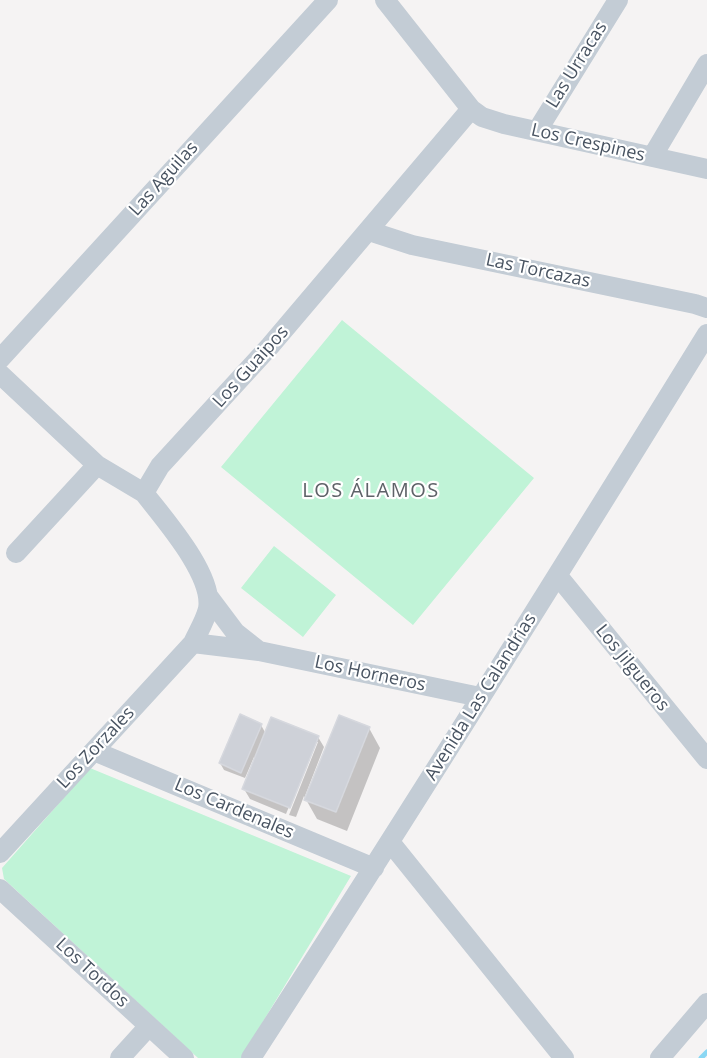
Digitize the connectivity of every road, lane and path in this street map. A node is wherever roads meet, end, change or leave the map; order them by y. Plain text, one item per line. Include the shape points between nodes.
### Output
1 (328, 0) edge
2 (385, 0) edge
3 (618, 0) edge
4 (707, 64) edge
5 (471, 110) junction
6 (537, 131) junction
7 (652, 157) junction
8 (707, 169) edge
9 (369, 231) junction
10 (707, 308) edge
11 (707, 334) edge
12 (0, 359) edge
13 (0, 374) edge
14 (97, 465) junction
15 (144, 493) junction
16 (16, 553) dead end
17 (558, 576) junction
18 (208, 596) junction
19 (193, 643) junction
20 (260, 651) junction
21 (480, 697) junction
22 (94, 751) junction
23 (707, 759) edge
24 (390, 842) junction
25 (0, 853) edge
26 (374, 868) junction
27 (0, 889) edge
28 (707, 1003) edge
29 (149, 1026) junction
30 (120, 1058) edge
31 (184, 1058) edge
32 (251, 1058) edge
33 (564, 1058) edge
34 (660, 1058) edge

1 - 12 street, Las Aguilas
2 - 5 street
3 - 6 street, Las Urracas
4 - 7 street
5 - 6 street, Los Crespines via 482,117
5 - 9 street, Los Guaipos
6 - 7 street, Los Crespines
7 - 8 street, Los Crespines
9 - 10 street, Las Torcazas via 412,245
9 - 15 street, Los Guaipos via 160,466
11 - 17 street, Avenida Las Calandrias
13 - 14 street
14 - 15 street
14 - 16 street
15 - 18 street via 190,555
17 - 21 street, Avenida Las Calandrias
17 - 23 street, Los Jilgueros
18 - 19 street
18 - 20 street, Los Horneros via 235,632
19 - 20 street, Los Horneros
19 - 22 street, Los Zorzales
20 - 21 street, Los Horneros
21 - 24 street, Avenida Las Calandrias
22 - 25 street, Los Zorzales
22 - 26 street, Los Cardenales
24 - 26 street, Avenida Las Calandrias
24 - 33 street
26 - 32 street, Avenida Las Calandrias
27 - 29 street, Los Tordos
28 - 34 street
29 - 30 street
29 - 31 street, Los Tordos

